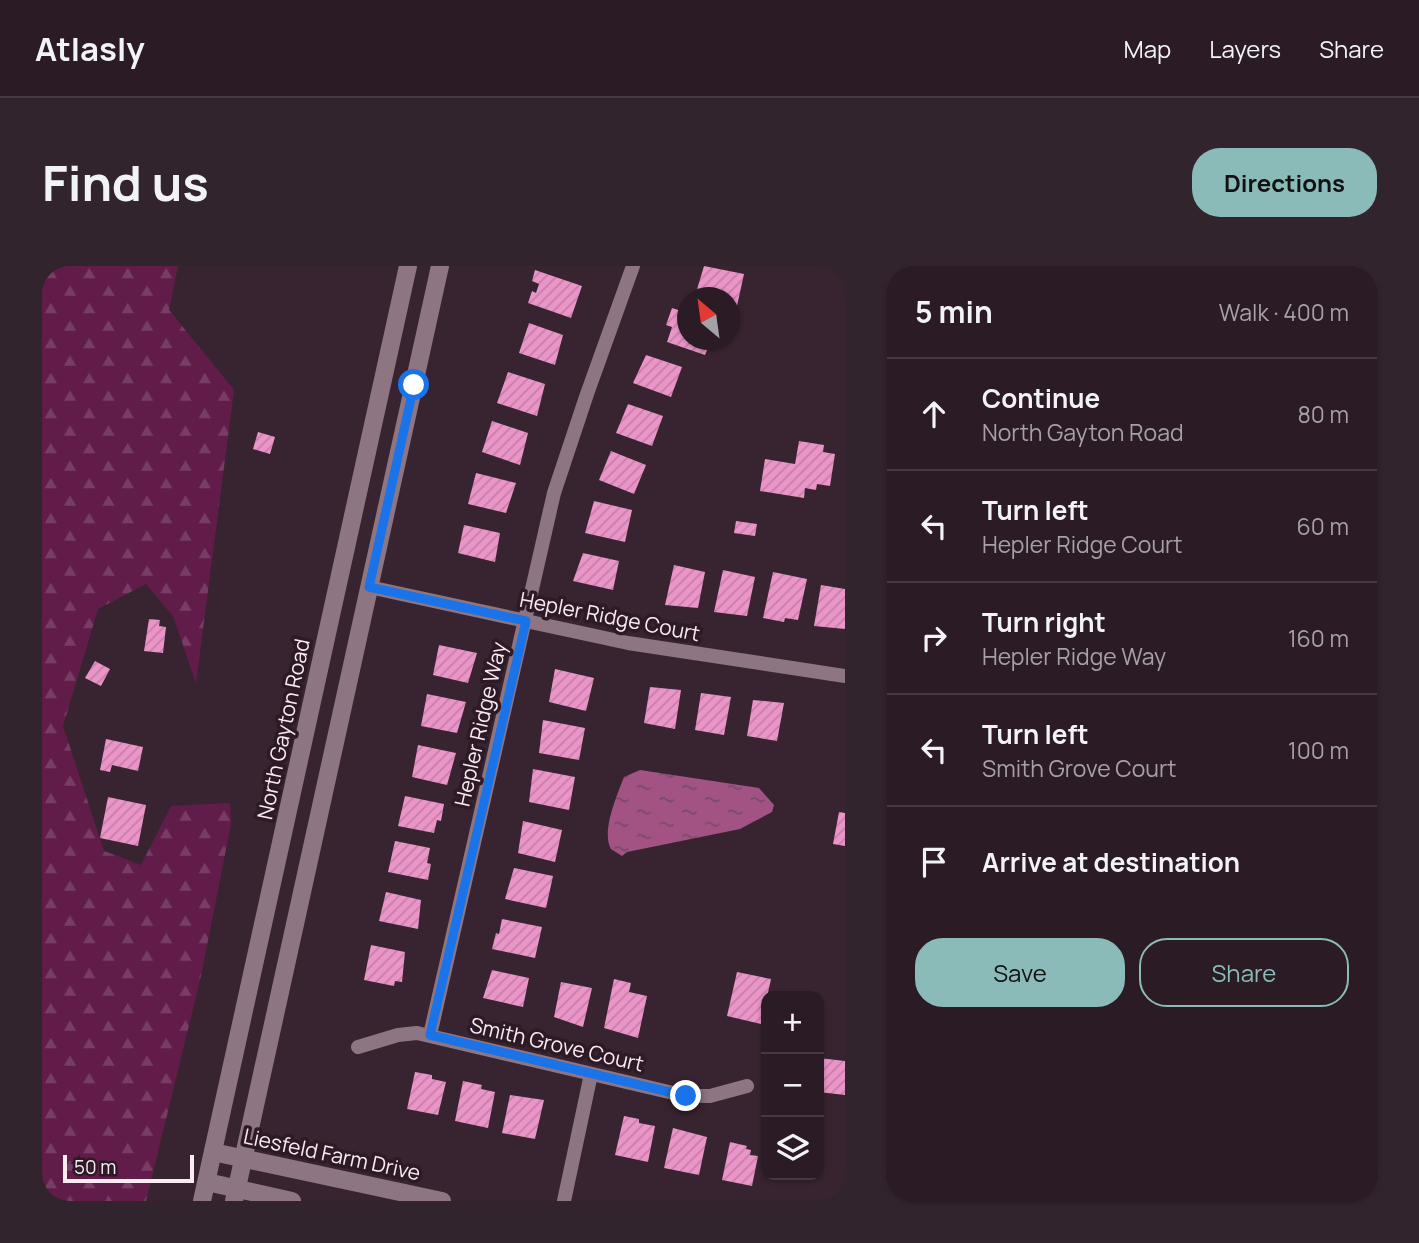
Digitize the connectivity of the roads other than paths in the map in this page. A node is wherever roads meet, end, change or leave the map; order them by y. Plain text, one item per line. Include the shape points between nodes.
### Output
1 (408, 266) edge
2 (440, 266) edge
3 (633, 266) edge
4 (369, 587) junction
5 (526, 621) junction
6 (845, 676) edge
7 (430, 1035) junction
8 (358, 1047) dead end
9 (591, 1074) junction
10 (747, 1086) dead end
11 (213, 1152) junction
12 (244, 1158) junction
13 (207, 1182) junction
14 (236, 1195) edge
15 (202, 1201) edge
16 (292, 1201) edge
17 (442, 1201) edge
18 (564, 1201) edge

1 - 11 main road, North Gayton Road
2 - 4 main road
3 - 5 street, Hepler Ridge Way via 554,493
4 - 5 street, Hepler Ridge Court
4 - 12 main road
5 - 6 street, Hepler Ridge Court via 628,643
5 - 7 street, Hepler Ridge Way
7 - 8 street, Smith Grove Court via 408,1033
7 - 9 street, Smith Grove Court
9 - 10 street, Smith Grove Court via 698,1097
9 - 18 street
11 - 12 main road, Liesfeld Farm Drive
11 - 13 main road, North Gayton Road
12 - 14 main road
12 - 17 main road, Liesfeld Farm Drive
13 - 14 main road
13 - 15 main road, North Gayton Road
14 - 16 main road

